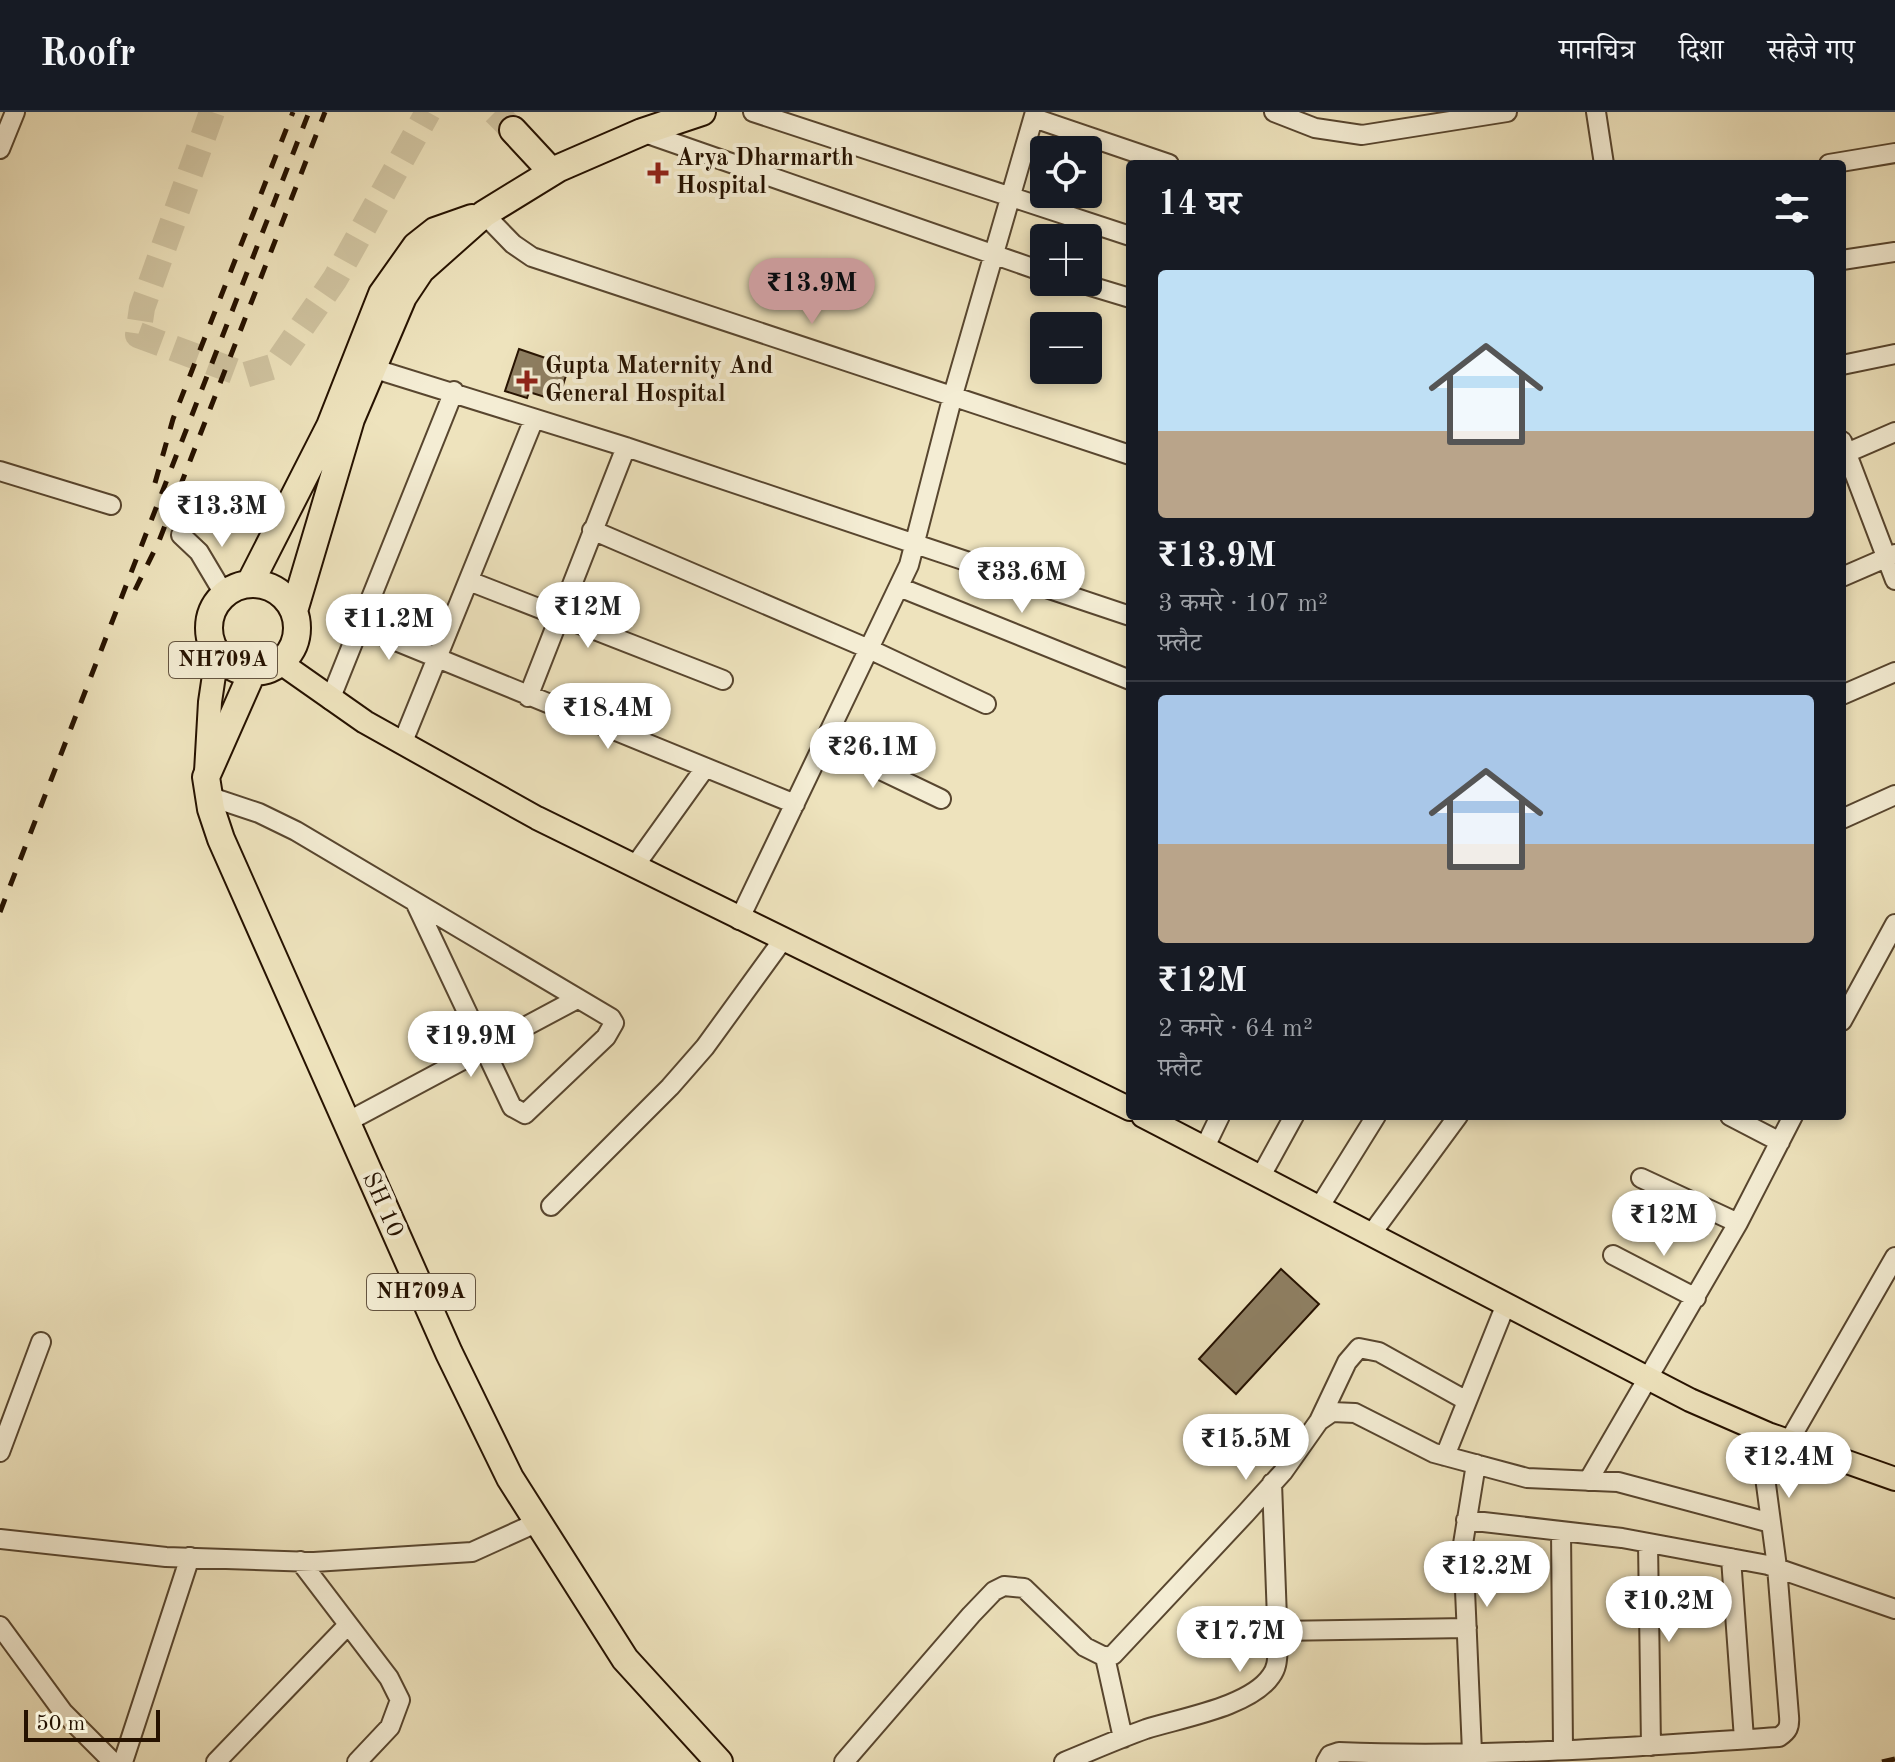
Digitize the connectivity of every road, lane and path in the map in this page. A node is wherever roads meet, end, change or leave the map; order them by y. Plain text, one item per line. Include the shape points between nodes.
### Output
1 (15, 112) edge
2 (702, 112) edge
3 (753, 112) edge
4 (1274, 112) edge
5 (1507, 112) edge
6 (1596, 112) edge
7 (1034, 115) edge
8 (513, 130) tunnel mouth
9 (642, 132) junction
10 (0, 149) edge
11 (1895, 153) edge
12 (1158, 160) edge
13 (1603, 160) edge
14 (1846, 161) edge
15 (552, 172) junction
16 (1011, 197) junction
17 (484, 214) junction
18 (1126, 235) edge
19 (1895, 252) edge
20 (994, 256) junction
21 (1846, 259) edge
22 (1030, 268) edge
23 (1102, 290) edge
24 (1126, 297) edge
25 (1895, 354) edge
26 (1846, 364) edge
27 (372, 368) junction
28 (454, 391) junction
29 (953, 395) junction
30 (534, 419) junction
31 (1895, 432) edge
32 (626, 447) junction
33 (1846, 449) edge
34 (1126, 454) edge
35 (1846, 455) edge
36 (0, 471) edge
37 (111, 505) dead end
38 (592, 530) junction
39 (181, 535) dead end
40 (916, 544) junction
41 (1891, 556) edge
42 (1846, 575) edge
43 (1895, 580) edge
44 (469, 581) junction
45 (250, 583) junction
46 (899, 587) junction
47 (224, 594) junction
48 (294, 611) junction
49 (558, 615) junction
50 (1126, 615) edge
51 (359, 626) junction
52 (869, 649) junction
53 (217, 655) junction
54 (436, 660) junction
55 (281, 663) junction
56 (1895, 672) edge
57 (252, 673) junction
58 (1126, 678) edge
59 (723, 680) dead end
60 (1846, 693) edge
61 (528, 697) junction
62 (330, 700) junction
63 (986, 704) dead end
64 (824, 743) junction
65 (402, 744) junction
66 (705, 768) junction
67 (207, 786) junction
68 (1895, 795) edge
69 (941, 799) dead end
70 (795, 804) junction
71 (1846, 817) edge
72 (634, 867) junction
73 (415, 902) junction
74 (739, 920) junction
75 (1895, 924) edge
76 (782, 941) junction
77 (577, 999) junction
78 (1846, 1009) edge
79 (484, 1049) junction
80 (1126, 1106) edge
81 (1154, 1120) edge
82 (1218, 1120) edge
83 (1292, 1120) edge
84 (1374, 1120) edge
85 (1455, 1120) edge
86 (1738, 1120) edge
87 (1791, 1120) edge
88 (345, 1123) junction
89 (1780, 1142) junction
90 (1205, 1147) junction
91 (1261, 1176) junction
92 (1641, 1178) dead end
93 (551, 1206) dead end
94 (1320, 1206) junction
95 (1738, 1223) junction
96 (1372, 1233) junction
97 (1613, 1255) dead end
98 (1894, 1261) edge
99 (1696, 1298) junction
100 (1506, 1304) junction
101 (41, 1342) dead end
102 (1650, 1380) junction
103 (1467, 1401) junction
104 (1319, 1421) junction
105 (1768, 1434) junction
106 (1789, 1441) junction
107 (0, 1452) edge
108 (1445, 1456) junction
109 (1476, 1464) junction
110 (1895, 1479) edge
111 (1588, 1481) junction
112 (1272, 1483) junction
113 (1466, 1520) junction
114 (536, 1523) junction
115 (1771, 1523) junction
116 (1561, 1531) junction
117 (0, 1539) edge
118 (1648, 1543) junction
119 (190, 1557) junction
120 (1731, 1558) junction
121 (300, 1561) junction
122 (1777, 1567) junction
123 (1895, 1609) edge
124 (348, 1625) junction
125 (0, 1626) edge
126 (1467, 1628) junction
127 (1278, 1631) junction
128 (1105, 1657) junction
129 (1123, 1738) junction
130 (1744, 1739) junction
131 (1651, 1746) junction
132 (1563, 1749) junction
133 (1472, 1752) junction
134 (113, 1762) edge
135 (123, 1762) edge
136 (216, 1762) edge
137 (357, 1762) edge
138 (719, 1762) edge
139 (844, 1762) edge
140 (1064, 1762) edge
141 (1326, 1762) edge

1 - 10 street
2 - 9 highway, NH709A
3 - 16 street
4 - 5 street via 1315,128 1362,135
6 - 13 street
7 - 12 street
7 - 16 street
8 - 15 highway
9 - 15 highway, NH709A
9 - 20 street
11 - 14 street
15 - 17 highway, NH709A
16 - 18 street
16 - 20 street
17 - 27 highway, NH709A via 421,270 403,297
17 - 29 street via 532,257
17 - 45 highway, NH709A via 435,231 399,266 382,294 309,474
19 - 21 street
20 - 22 street
20 - 29 street
23 - 24 street
25 - 26 street
27 - 28 street
27 - 48 highway, NH709A via 343,444
28 - 30 street
28 - 51 street
29 - 34 street
29 - 40 street
30 - 32 street
30 - 44 street
31 - 33 street
32 - 38 street
32 - 40 street
35 - 41 street
36 - 37 street
38 - 49 street
38 - 52 street
39 - 47 street via 199,552
40 - 46 street
40 - 50 street
41 - 42 street
41 - 43 street
44 - 49 street
44 - 54 street
45 - 47 highway
45 - 48 highway, NH709A via 270,586
46 - 52 street
46 - 58 street
47 - 53 highway, NH709A via 212,609 208,630
48 - 55 highway, NH709A via 294,645
49 - 59 street
49 - 61 street
51 - 54 street
51 - 62 street
52 - 63 street
52 - 64 street
53 - 57 highway, NH709A via 235,669
53 - 67 main road, SH 10 / NH709A via 207,728
54 - 61 street
54 - 65 street
55 - 57 highway, NH709A
55 - 62 main road, NH709A
56 - 60 street
57 - 67 highway, NH709A
61 - 66 street
62 - 65 main road, NH709A
64 - 69 street
64 - 70 street
65 - 72 main road, NH709A
66 - 70 street
66 - 72 street
67 - 73 street via 296,831
67 - 88 highway, SH 10 / NH709A via 221,839
68 - 71 street
70 - 74 street
72 - 74 main road, NH709A
73 - 77 street
73 - 79 street
74 - 76 main road, NH709A
75 - 78 street
76 - 80 main road, NH709A
76 - 93 street via 705,1047
77 - 79 street
77 - 79 street via 611,1018 612,1029 525,1114 512,1107
79 - 88 street
81 - 90 main road, NH709A
82 - 90 street
83 - 91 street
84 - 94 street
85 - 96 street
86 - 89 street
87 - 89 street
88 - 114 highway, SH 10 / NH709A via 449,1353
89 - 95 street
90 - 91 main road, NH709A
91 - 94 main road, NH709A
92 - 95 street
94 - 96 main road, NH709A
95 - 99 street
96 - 100 main road, NH709A
97 - 99 street
98 - 106 street
99 - 102 street
100 - 102 main road, NH709A
100 - 103 street
101 - 107 street
102 - 105 main road, NH709A
102 - 111 street
103 - 104 street via 1379,1352 1359,1348
103 - 108 street
104 - 108 street via 1332,1412 1355,1413
104 - 112 street
105 - 106 main road, NH709A
105 - 115 street via 1764,1463
106 - 110 main road, NH709A
108 - 109 street
109 - 111 street via 1541,1481
109 - 113 street
111 - 115 street via 1618,1482
112 - 127 street
112 - 128 street via 1129,1639
113 - 116 street
113 - 126 street
114 - 121 street via 472,1552
114 - 138 highway, SH 10 / NH709A via 625,1659
115 - 122 street
116 - 118 street
116 - 132 street
117 - 119 street
118 - 120 street
118 - 131 street
119 - 121 street
119 - 135 street
120 - 122 street
120 - 130 street
121 - 124 street
122 - 123 street
122 - 130 street via 1790,1725 1779,1737
124 - 136 street
124 - 137 street via 400,1700 390,1727
125 - 134 street via 63,1712
126 - 127 street
126 - 133 street
127 - 129 street via 1277,1664 1265,1684 1193,1717
128 - 129 street
128 - 139 street via 1085,1647 1030,1592 1004,1586 971,1615
129 - 140 street
130 - 131 street
131 - 132 street
132 - 133 street
133 - 141 street via 1339,1752

